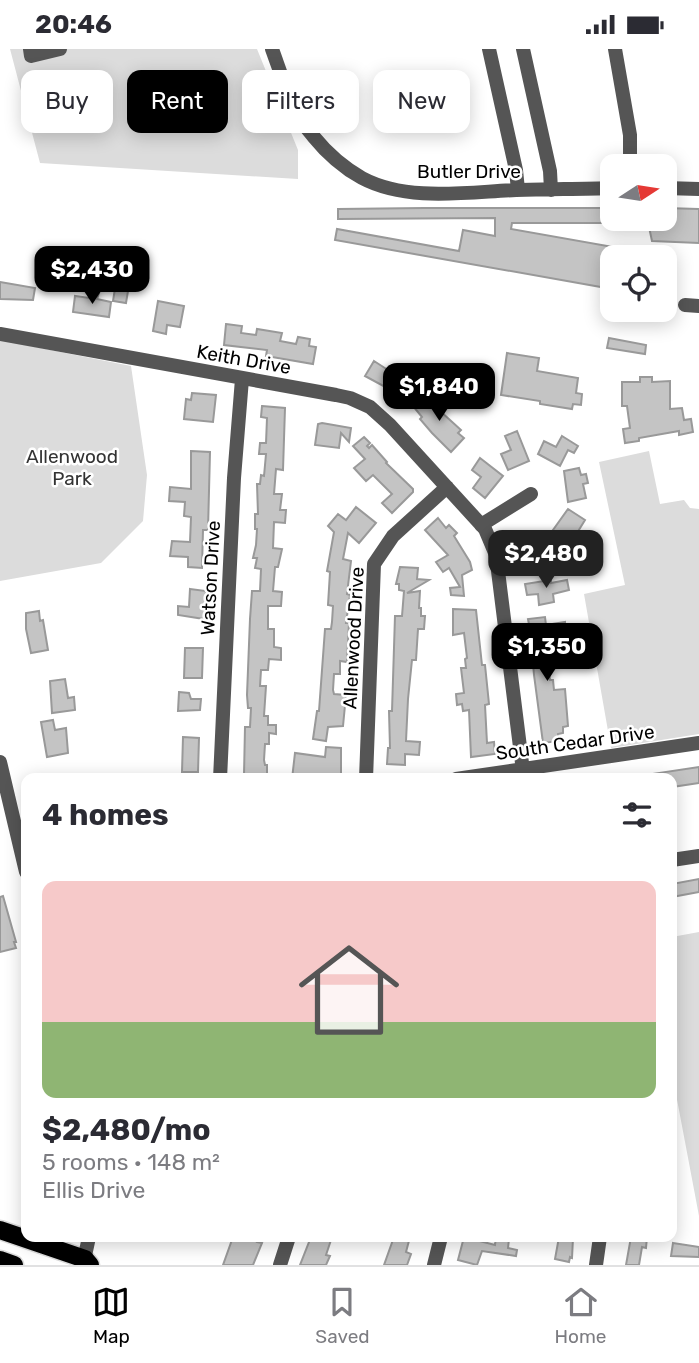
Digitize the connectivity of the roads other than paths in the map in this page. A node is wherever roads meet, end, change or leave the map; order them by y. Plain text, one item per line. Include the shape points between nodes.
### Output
1 (30, 49) edge
2 (60, 49) edge
3 (272, 49) edge
4 (489, 49) edge
5 (523, 49) edge
6 (615, 49) edge
7 (630, 154) edge
8 (600, 188) edge
9 (677, 188) edge
10 (699, 189) edge
11 (518, 190) junction
12 (551, 190) junction
13 (0, 334) edge
14 (242, 379) junction
15 (447, 487) junction
16 (531, 494) dead end
17 (481, 525) junction
18 (699, 743) edge
19 (0, 762) edge
20 (220, 773) edge
21 (366, 773) edge
22 (523, 773) edge
23 (529, 773) edge
24 (21, 851) edge
25 (699, 856) edge
26 (677, 859) edge
27 (0, 1230) edge
28 (21, 1238) edge
29 (31, 1242) edge
30 (88, 1242) edge
31 (287, 1242) edge
32 (440, 1242) edge
33 (599, 1242) edge
34 (0, 1260) edge
35 (86, 1263) edge
36 (14, 1265) edge
37 (280, 1265) edge
38 (434, 1265) edge
39 (596, 1265) edge

1 - 2 street via 32,56
3 - 11 street, Butler Drive via 286,88 312,135 363,178 415,192
4 - 11 street
5 - 12 street
6 - 7 street
8 - 12 street, Butler Drive
9 - 10 street
11 - 12 street, Butler Drive
13 - 14 street, Keith Drive
14 - 15 street, Keith Drive via 350,398 369,407
14 - 20 street, Watson Drive
15 - 17 street, Keith Drive
15 - 21 street, Allenwood Drive via 393,536 374,564
16 - 17 street
17 - 22 street, Keith Drive via 496,555
18 - 23 street, South Cedar Drive
19 - 24 street
25 - 26 street
27 - 28 main road
29 - 35 main road
30 - 35 street
31 - 37 street
32 - 38 street
33 - 39 street
34 - 36 main road

